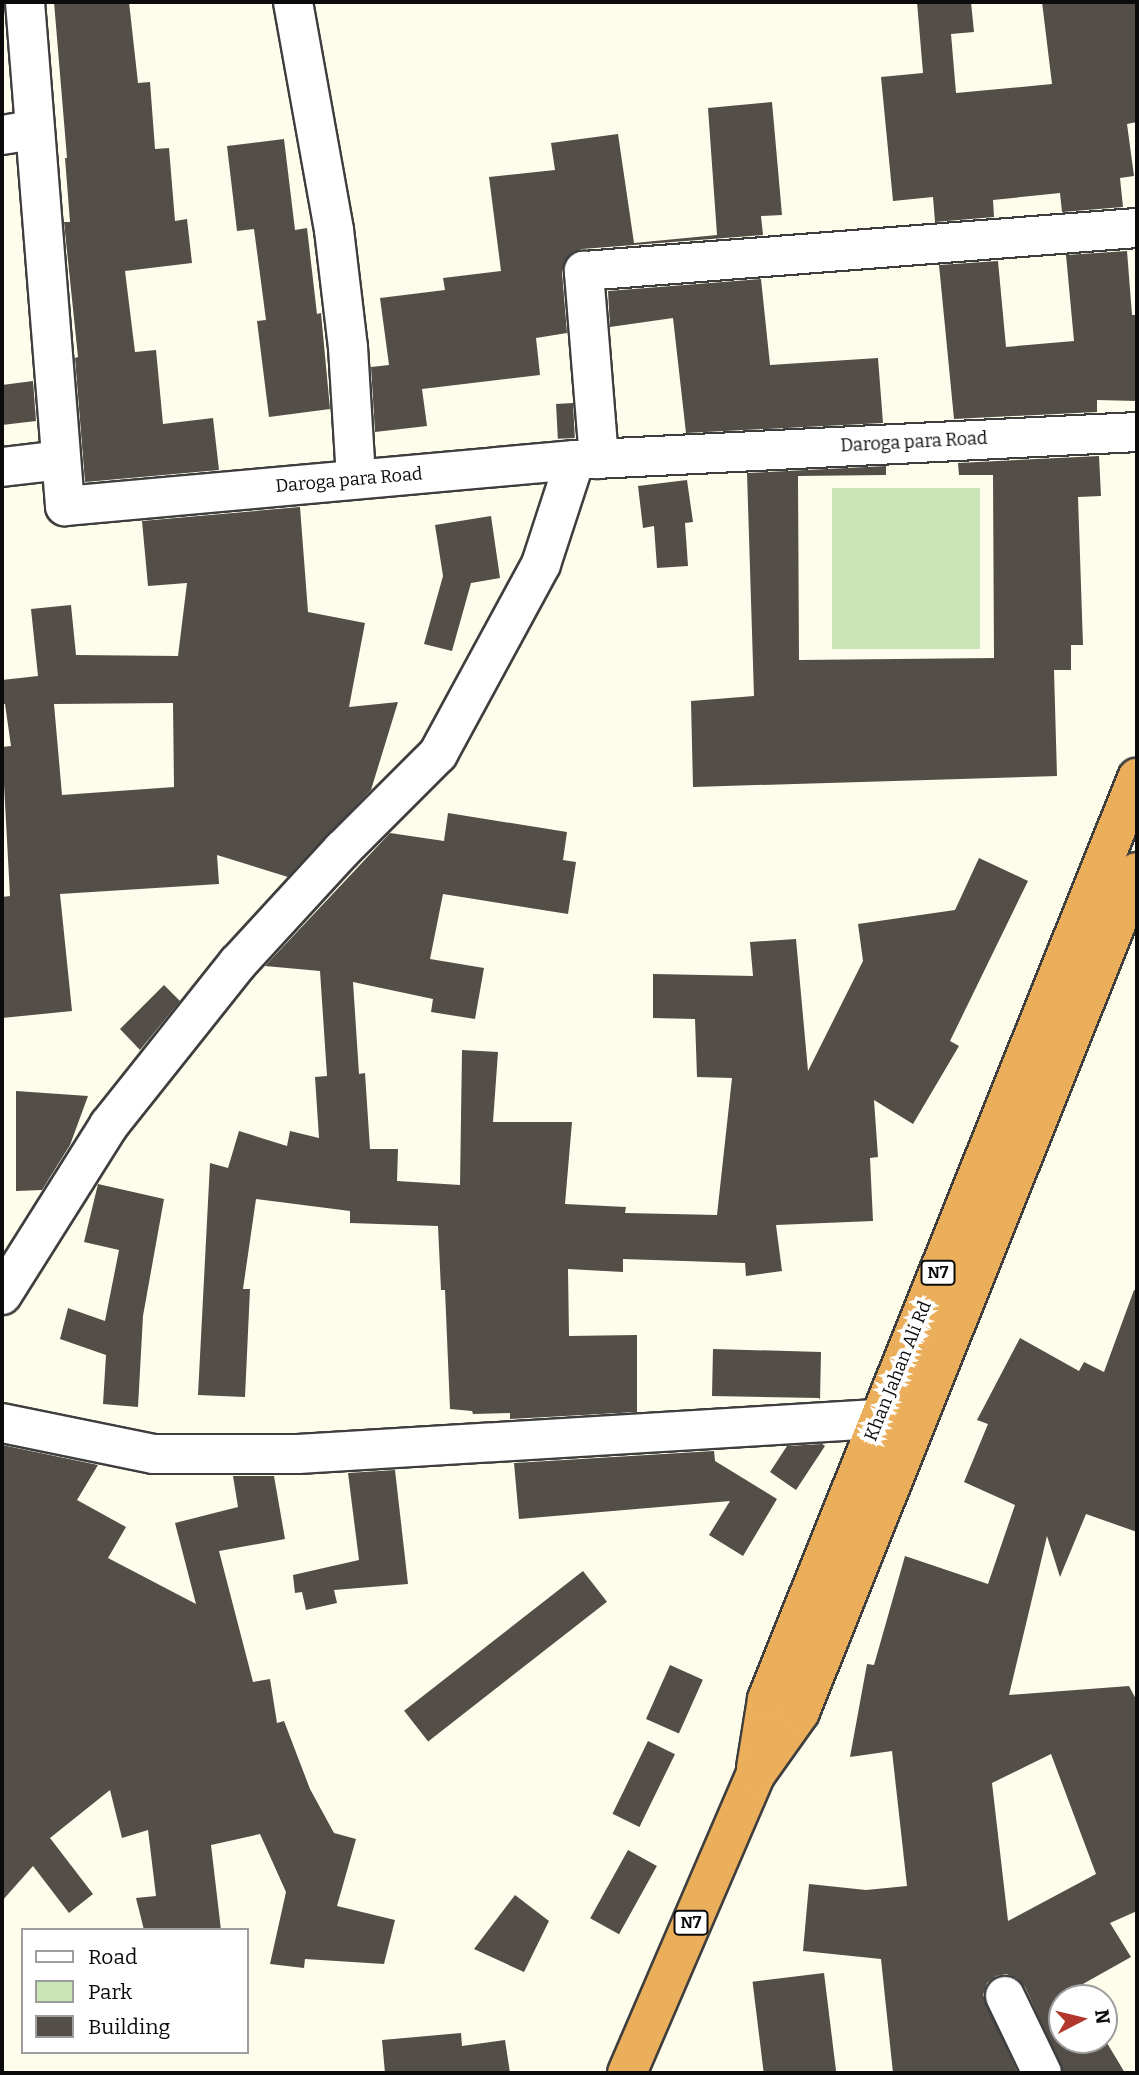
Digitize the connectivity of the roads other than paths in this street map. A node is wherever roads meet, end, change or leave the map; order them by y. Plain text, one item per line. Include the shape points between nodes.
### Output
1 (26, 2) edge
2 (293, 2) edge
3 (18, 133) edge
4 (1137, 228) edge
5 (1137, 432) edge
6 (587, 459) junction
7 (61, 460) junction
8 (2, 467) edge
9 (356, 479) junction
10 (1137, 778) edge
11 (1137, 872) edge
12 (2, 1295) edge
13 (916, 1417) junction
14 (879, 1419) junction
15 (2, 1423) edge
16 (755, 1774) junction
17 (1005, 1996) dead end
18 (627, 2073) edge
19 (1042, 2073) edge

1 - 3 street, Daroga para Road
2 - 9 street via 334,230 348,347
3 - 7 street, Daroga para Road
4 - 6 street via 584,271
5 - 6 street, Daroga para Road
6 - 9 street, Daroga para Road
6 - 12 street via 541,564 438,754 238,963 109,1125
7 - 8 street
7 - 9 street, Daroga para Road via 65,506
10 - 14 highway, Khan Jahan Ali Rd / N7
11 - 13 highway, Khan Jahan Ali Rd / N7
13 - 14 street
13 - 16 highway, Khan Jahan Ali Rd / N7 via 800,1712
14 - 15 street via 298,1454 153,1454
14 - 16 highway, Khan Jahan Ali Rd / N7 via 767,1699
16 - 18 highway, Khan Jahan Ali Rd / N7
17 - 19 street

